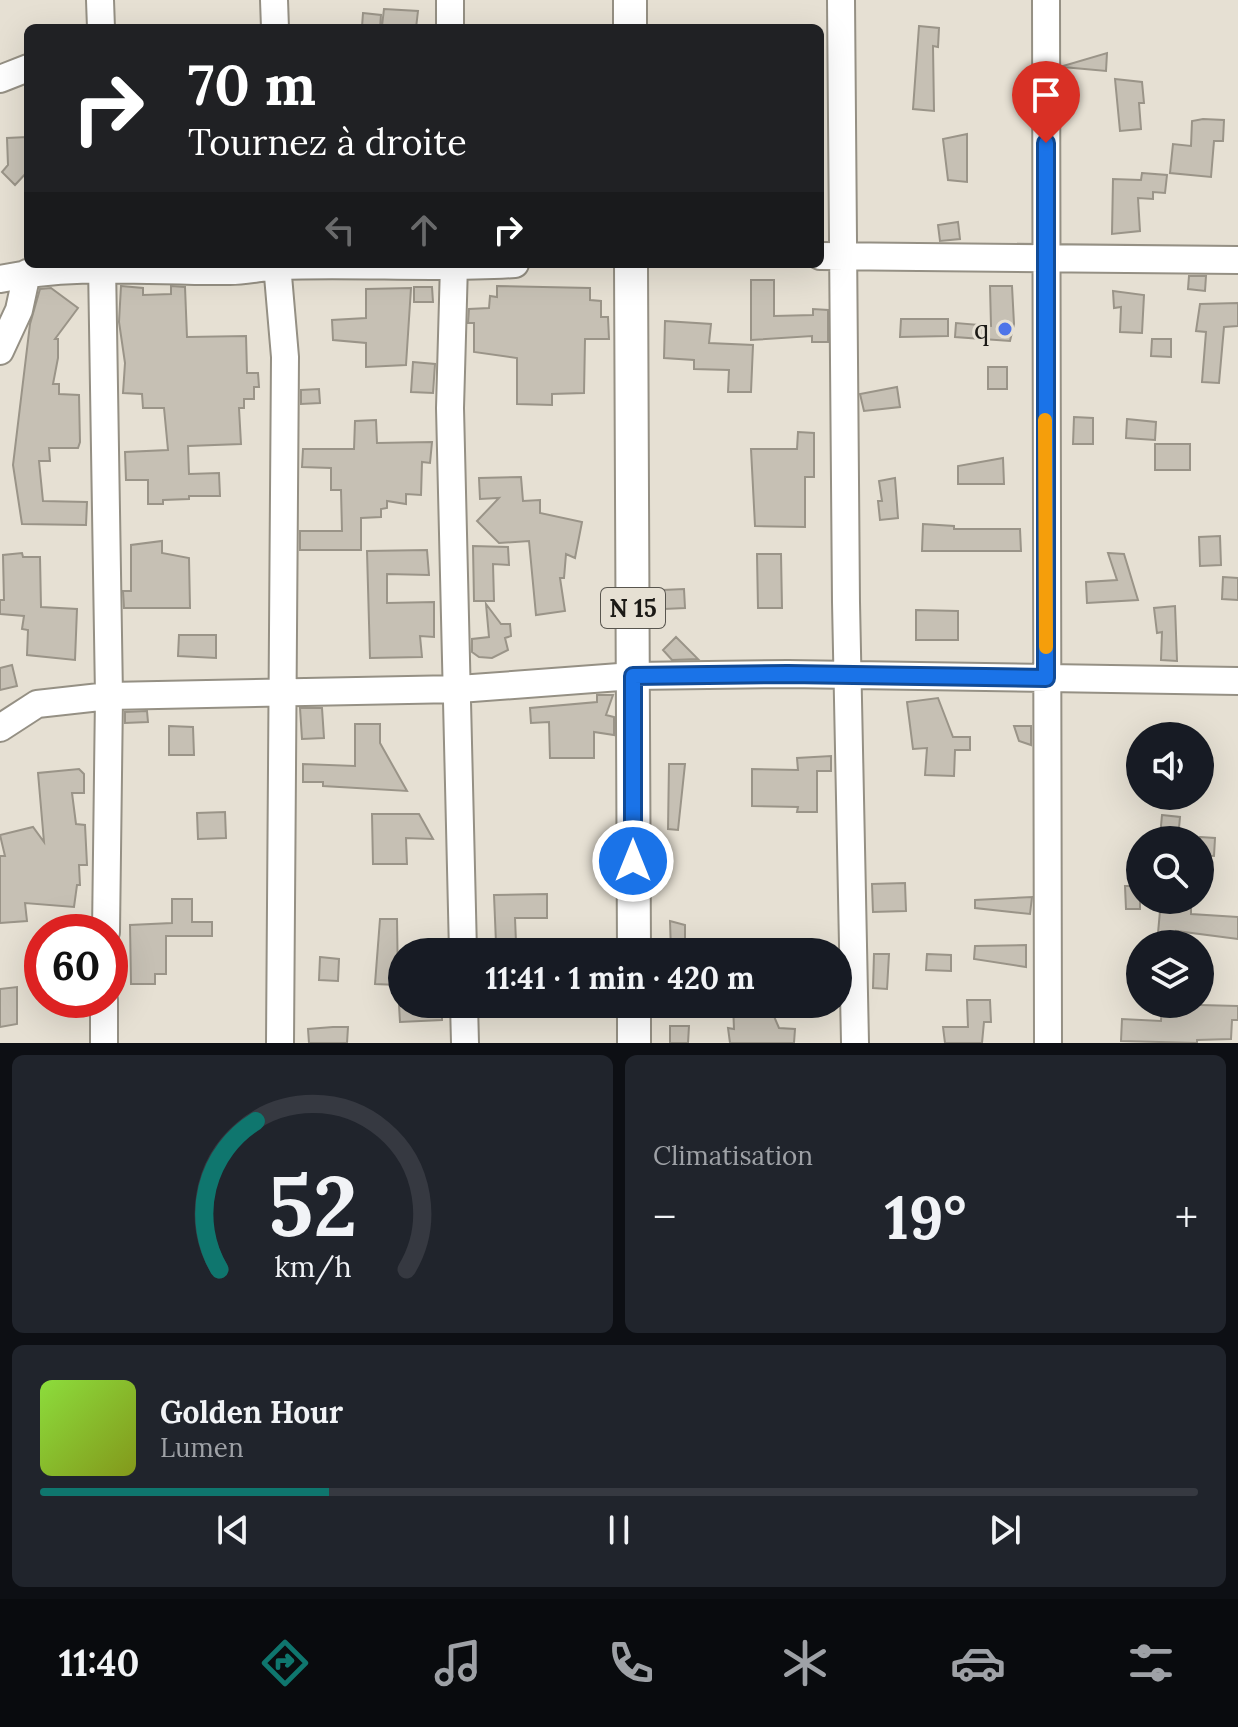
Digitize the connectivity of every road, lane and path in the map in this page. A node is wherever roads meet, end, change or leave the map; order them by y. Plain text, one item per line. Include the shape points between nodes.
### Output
1 (100, 0) edge
2 (274, 0) edge
3 (450, 0) edge
4 (630, 0) edge
5 (841, 0) edge
6 (1046, 0) edge
7 (101, 24) edge
8 (275, 24) edge
9 (450, 24) edge
10 (630, 24) edge
11 (24, 70) edge
12 (0, 79) edge
13 (832, 256) edge
14 (1045, 258) junction
15 (1238, 260) edge
16 (81, 268) edge
17 (102, 268) edge
18 (154, 268) edge
19 (254, 268) edge
20 (277, 268) edge
21 (454, 268) edge
22 (631, 268) edge
23 (27, 273) junction
24 (0, 279) edge
25 (0, 351) edge
26 (849, 675) junction
27 (633, 676) junction
28 (1046, 678) junction
29 (1238, 681) edge
30 (459, 689) junction
31 (284, 691) junction
32 (109, 696) junction
33 (0, 728) edge
34 (106, 914) edge
35 (463, 938) edge
36 (634, 938) edge
37 (104, 1018) edge
38 (464, 1018) edge
39 (634, 1018) edge
40 (104, 1043) edge
41 (280, 1043) edge
42 (465, 1043) edge
43 (634, 1043) edge
44 (855, 1043) edge
45 (1048, 1043) edge

1 - 7 street
2 - 8 street
3 - 9 street
4 - 10 main road
5 - 13 street
6 - 14 street
11 - 12 street
13 - 14 street
13 - 26 street
14 - 15 street
14 - 28 street
16 - 23 street
17 - 32 street
18 - 19 street
20 - 31 street via 285,357
21 - 30 street via 450,408
22 - 27 main road, N 15
23 - 24 street
23 - 25 street via 19,310
26 - 27 street
26 - 28 street
26 - 44 street
27 - 30 street
27 - 36 main road, N 15
28 - 29 street
28 - 45 street
30 - 31 street
30 - 35 street
31 - 32 street
31 - 41 street
32 - 33 street via 37,704
32 - 34 street
37 - 40 street
38 - 42 street
39 - 43 main road

